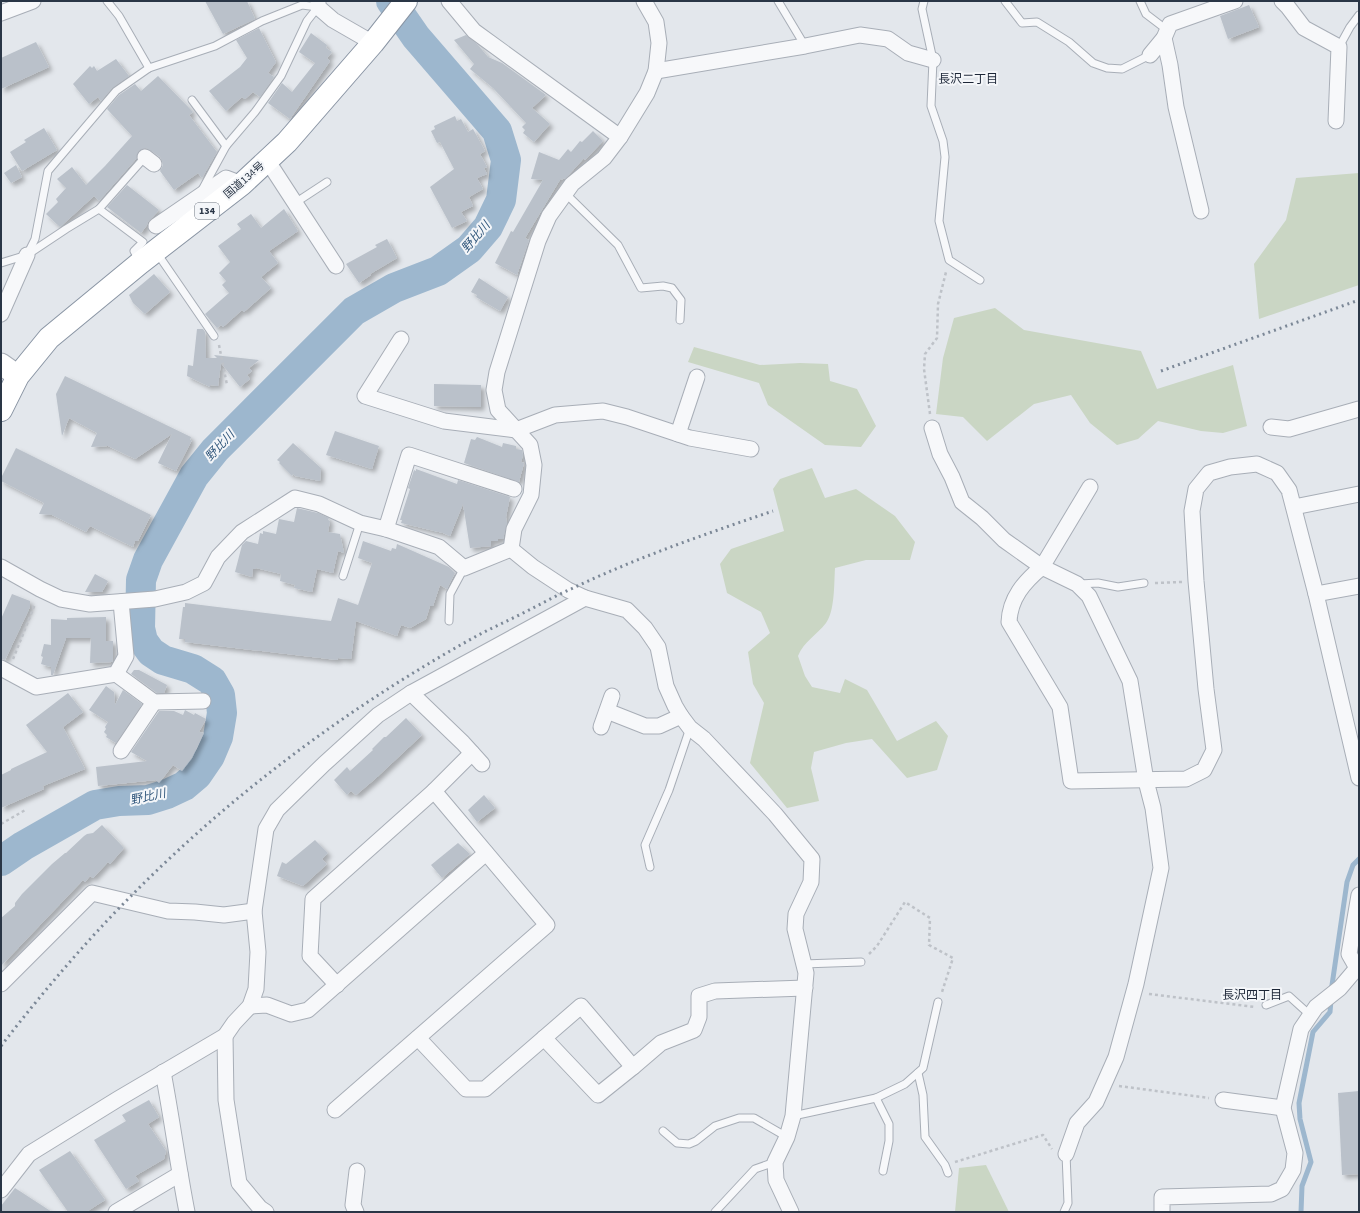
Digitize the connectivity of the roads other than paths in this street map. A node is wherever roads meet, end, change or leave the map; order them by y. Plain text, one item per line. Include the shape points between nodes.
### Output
1 (33, 1) edge
2 (108, 1) edge
3 (406, 1) edge
4 (449, 1) edge
5 (644, 1) edge
6 (778, 1) edge
7 (924, 1) edge
8 (1005, 1) edge
9 (1140, 1) edge
10 (1235, 1) edge
11 (1282, 1) edge
12 (318, 4) edge
13 (1, 13) edge
14 (1359, 15) edge
15 (1165, 34) junction
16 (377, 38) junction
17 (805, 46) junction
18 (1339, 47) junction
19 (1150, 55) joint
20 (933, 60) junction
21 (149, 68) junction
22 (656, 71) junction
23 (192, 100) dead end
24 (1336, 121) dead end
25 (620, 137) junction
26 (226, 146) junction
27 (149, 159) dead end
28 (267, 160) junction
29 (326, 182) dead end
30 (242, 184) junction
31 (565, 193) junction
32 (197, 198) junction
33 (295, 203) junction
34 (99, 209) junction
35 (1201, 211) dead end
36 (156, 226) dead end
37 (27, 255) junction
38 (148, 257) junction
39 (1, 263) edge
40 (336, 266) dead end
41 (980, 280) dead end
42 (1, 314) edge
43 (680, 320) dead end
44 (214, 336) road end
45 (401, 339) dead end
46 (10, 370) edge
47 (697, 377) dead end
48 (1359, 409) edge
49 (1, 410) edge
50 (1271, 427) dead end
51 (932, 428) road end
52 (516, 430) junction
53 (678, 434) junction
54 (752, 449) dead end
55 (1090, 487) dead end
56 (514, 489) dead end
57 (1359, 494) edge
58 (1294, 507) junction
59 (360, 523) junction
60 (386, 529) junction
61 (511, 549) junction
62 (1, 567) edge
63 (1042, 567) junction
64 (464, 568) junction
65 (343, 576) dead end
66 (1144, 583) road end
67 (1078, 584) junction
68 (1359, 586) edge
69 (1316, 594) junction
70 (585, 598) junction
71 (126, 602) junction
72 (449, 620) dead end
73 (5, 670) edge
74 (116, 674) junction
75 (411, 693) junction
76 (612, 696) dead end
77 (203, 701) dead end
78 (154, 702) junction
79 (607, 711) junction
80 (685, 722) junction
81 (601, 727) dead end
82 (121, 750) dead end
83 (1359, 778) edge
84 (1146, 780) junction
85 (434, 791) junction
86 (486, 853) junction
87 (650, 866) dead end
88 (1359, 895) edge
89 (254, 911) junction
90 (861, 962) road end
91 (804, 964) junction
92 (1358, 969) edge
93 (1, 984) edge
94 (337, 985) junction
95 (804, 988) junction
96 (938, 1002) road end
97 (1266, 1005) road end
98 (250, 1006) junction
99 (1310, 1015) junction
100 (225, 1036) junction
101 (418, 1038) junction
102 (544, 1038) junction
103 (633, 1067) junction
104 (163, 1072) junction
105 (918, 1073) junction
106 (876, 1098) junction
107 (1223, 1100) road end
108 (1283, 1108) junction
109 (335, 1110) dead end
110 (793, 1116) junction
111 (663, 1130) dead end
112 (787, 1137) junction
113 (1066, 1154) joint
114 (775, 1162) junction
115 (357, 1171) dead end
116 (883, 1171) dead end
117 (180, 1174) junction
118 (948, 1174) dead end
119 (1, 1190) edge
120 (116, 1212) edge
121 (187, 1212) edge
122 (266, 1212) edge
123 (356, 1212) edge
124 (715, 1212) edge
125 (791, 1212) edge
126 (1064, 1212) edge
127 (1162, 1212) edge

1 - 13 street
2 - 21 lane
3 - 16 highway, 国道134号 / 134
4 - 25 street via 474,31
5 - 22 street via 656,22 659,43
6 - 17 lane
7 - 20 lane via 922,9
8 - 19 lane via 1022,23 1037,22 1069,42 1093,63 1107,68 1122,69
9 - 15 lane via 1146,14
10 - 15 street via 1170,24
11 - 18 street via 1304,28
12 - 16 street via 333,20
12 - 21 lane via 302,5 215,46
12 - 26 lane via 307,21 281,76
14 - 18 lane
15 - 19 street
15 - 35 street via 1176,107
16 - 28 highway, 国道134号 / 134 via 288,142
17 - 20 street via 860,35 888,39 908,53
17 - 22 street
18 - 24 street
20 - 41 lane via 931,106 943,141 945,157 939,221 949,260
21 - 37 lane via 116,91 48,171 35,239
22 - 25 street via 647,93
23 - 26 lane
25 - 31 street via 604,158 572,184
26 - 32 lane
27 - 34 lane
28 - 30 highway, 国道134号 / 134
28 - 33 street
29 - 33 lane
30 - 32 street via 226,178
30 - 38 highway, 国道134号 / 134
31 - 43 lane via 618,245 641,288 672,288 681,300
31 - 52 street via 549,216 538,241 497,372 494,390 498,410
32 - 36 street
33 - 40 street
34 - 37 lane
34 - 38 lane via 143,242 134,251
37 - 39 lane
37 - 42 street
38 - 44 lane
38 - 46 highway, 国道134号 / 134
45 - 52 street via 366,396 444,421
46 - 49 highway, 国道134号 / 134
47 - 53 street
48 - 50 street via 1289,429
51 - 63 street via 940,454 962,502 1004,540
52 - 53 street via 555,415 603,411
52 - 61 street via 530,445 534,465 531,495 514,529
53 - 54 street
55 - 63 street
56 - 60 street via 409,455
57 - 58 street
58 - 69 street
58 - 84 street via 1289,490 1277,473 1257,464 1230,467 1209,473 1196,489 1192,511 1196,581 1214,750 1204,770 1186,779
59 - 60 street
59 - 65 lane
59 - 71 street via 319,504 295,498 242,532 218,557 204,582 186,592
60 - 64 street via 439,547
61 - 64 street
61 - 70 street via 533,567
62 - 71 street via 61,599 90,604
63 - 67 street
63 - 84 street via 1020,588 1009,612 1009,622 1060,707 1071,781
64 - 72 lane via 450,594
66 - 67 lane via 1118,587 1098,583
67 - 84 street via 1089,596 1130,681
68 - 69 street
69 - 83 street
70 - 75 street
70 - 80 street via 627,610 645,628 658,647 666,686
71 - 74 street via 126,656
73 - 74 street via 36,687
74 - 78 street
75 - 85 street via 477,758
75 - 89 street via 378,715 277,810 266,830
76 - 79 street
77 - 78 street
78 - 82 street
79 - 80 street via 644,726
79 - 81 street
80 - 87 lane via 669,790 645,845
80 - 91 street via 775,814 812,860 811,882 796,914 795,929
84 - 113 street via 1153,808 1161,868 1135,988 1116,1057 1096,1102 1077,1122
85 - 86 street
85 - 94 street via 313,899 310,956
86 - 94 street
86 - 101 street via 547,925
88 - 92 street via 1349,954
89 - 93 street via 224,915 168,911 92,893
89 - 98 street via 258,952 256,989
90 - 91 lane
91 - 95 street
92 - 99 street
94 - 98 street via 308,1010 291,1014 267,1005
95 - 103 street via 715,991 699,996 699,1017 694,1030 661,1043
95 - 110 street
96 - 105 lane via 923,1068
97 - 99 lane via 1289,996
98 - 100 street
99 - 108 street via 1301,1029
100 - 104 street
100 - 122 street via 226,1100 239,1183
101 - 102 street via 466,1089 485,1089
101 - 109 street
102 - 103 street via 598,1095
102 - 103 street via 581,1006
104 - 117 street
104 - 119 street via 29,1154
105 - 106 lane via 904,1084
105 - 118 lane via 923,1095 925,1137 945,1164
106 - 110 lane
106 - 116 lane via 889,1124 889,1141
107 - 108 street
108 - 127 street via 1296,1153 1293,1170 1282,1189 1271,1194 1162,1197
110 - 112 street
111 - 112 lane via 677,1143 689,1144 715,1126 739,1118 754,1118
112 - 114 street
113 - 126 lane via 1068,1203
114 - 124 lane via 755,1169
114 - 125 street via 776,1180
115 - 123 street via 353,1205
117 - 120 street
117 - 121 street

